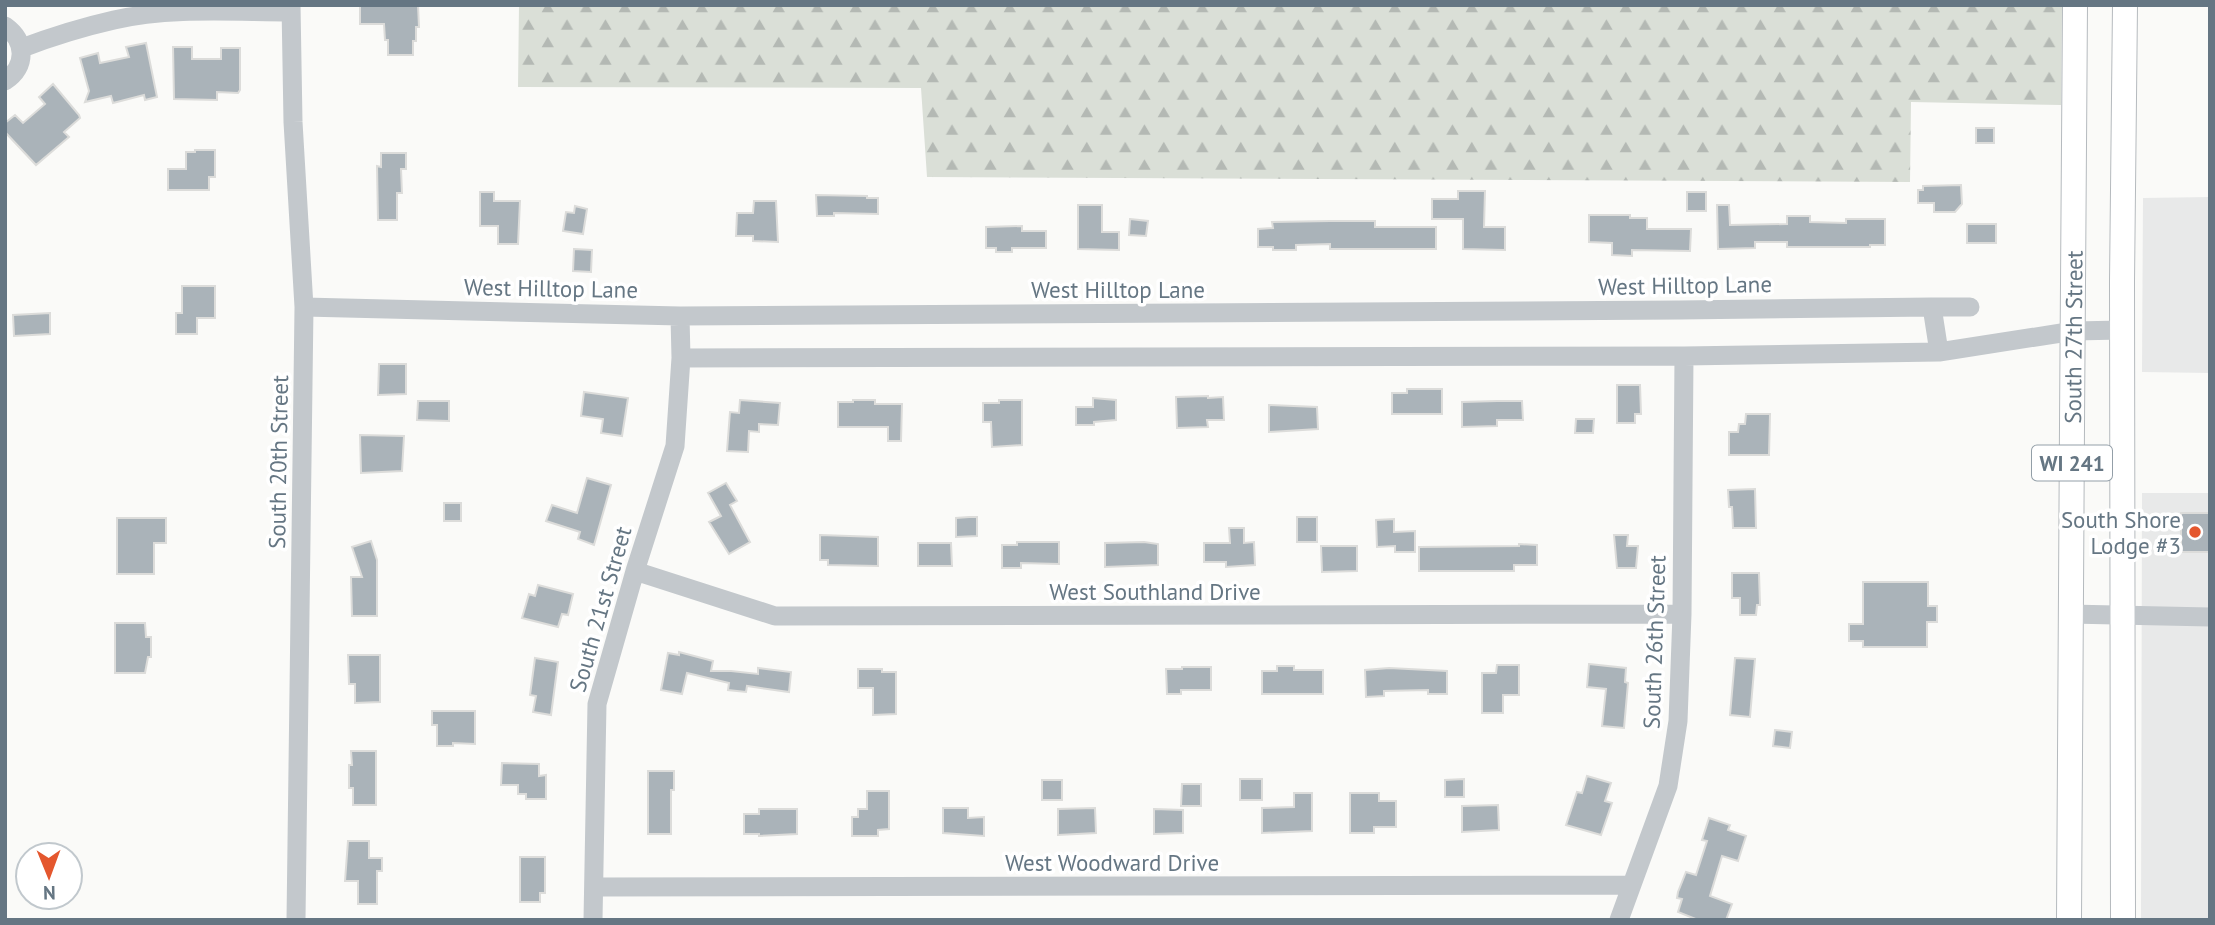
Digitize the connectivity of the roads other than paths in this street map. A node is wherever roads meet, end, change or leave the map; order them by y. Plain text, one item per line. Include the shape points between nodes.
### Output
1 (2076, 5) edge
2 (2125, 5) edge
3 (291, 9) edge
4 (5, 26) edge
5 (22, 48) junction
6 (5, 81) edge
7 (304, 307) junction
8 (1932, 307) junction
9 (1970, 307) dead end
10 (680, 316) junction
11 (2122, 330) junction
12 (2074, 331) junction
13 (1939, 352) junction
14 (1684, 356) junction
15 (681, 358) junction
16 (635, 571) junction
17 (1682, 614) junction
18 (2069, 614) junction
19 (2124, 615) junction
20 (2210, 617) edge
21 (1631, 885) junction
22 (594, 887) junction
23 (296, 920) edge
24 (593, 920) edge
25 (1619, 920) edge
26 (2070, 920) edge
27 (2123, 920) edge

1 - 12 main road, South 27th Street / WI 241
2 - 11 main road, WI 241
3 - 5 street via 115,19
3 - 7 street, South 20th Street
4 - 5 street
5 - 6 street via 18,68
7 - 10 street, West Hilltop Lane
7 - 23 street, South 20th Street
8 - 9 street, West Hilltop Lane
8 - 10 street, West Hilltop Lane
8 - 13 street
10 - 15 street, South 21st Street
11 - 12 street
11 - 19 main road, WI 241
12 - 13 street
12 - 18 main road, South 27th Street / WI 241
13 - 14 street
14 - 15 street
14 - 17 street, South 26th Street
15 - 16 street, South 21st Street via 675,446
16 - 17 street, West Southland Drive via 775,616
16 - 22 street, South 21st Street via 597,704
17 - 21 street, South 26th Street via 1678,722 1668,786
18 - 19 street
18 - 26 main road, South 27th Street / WI 241
19 - 20 street
19 - 27 main road, WI 241
21 - 22 street, West Woodward Drive
21 - 25 street, South 26th Street
22 - 24 street, South 21st Street

